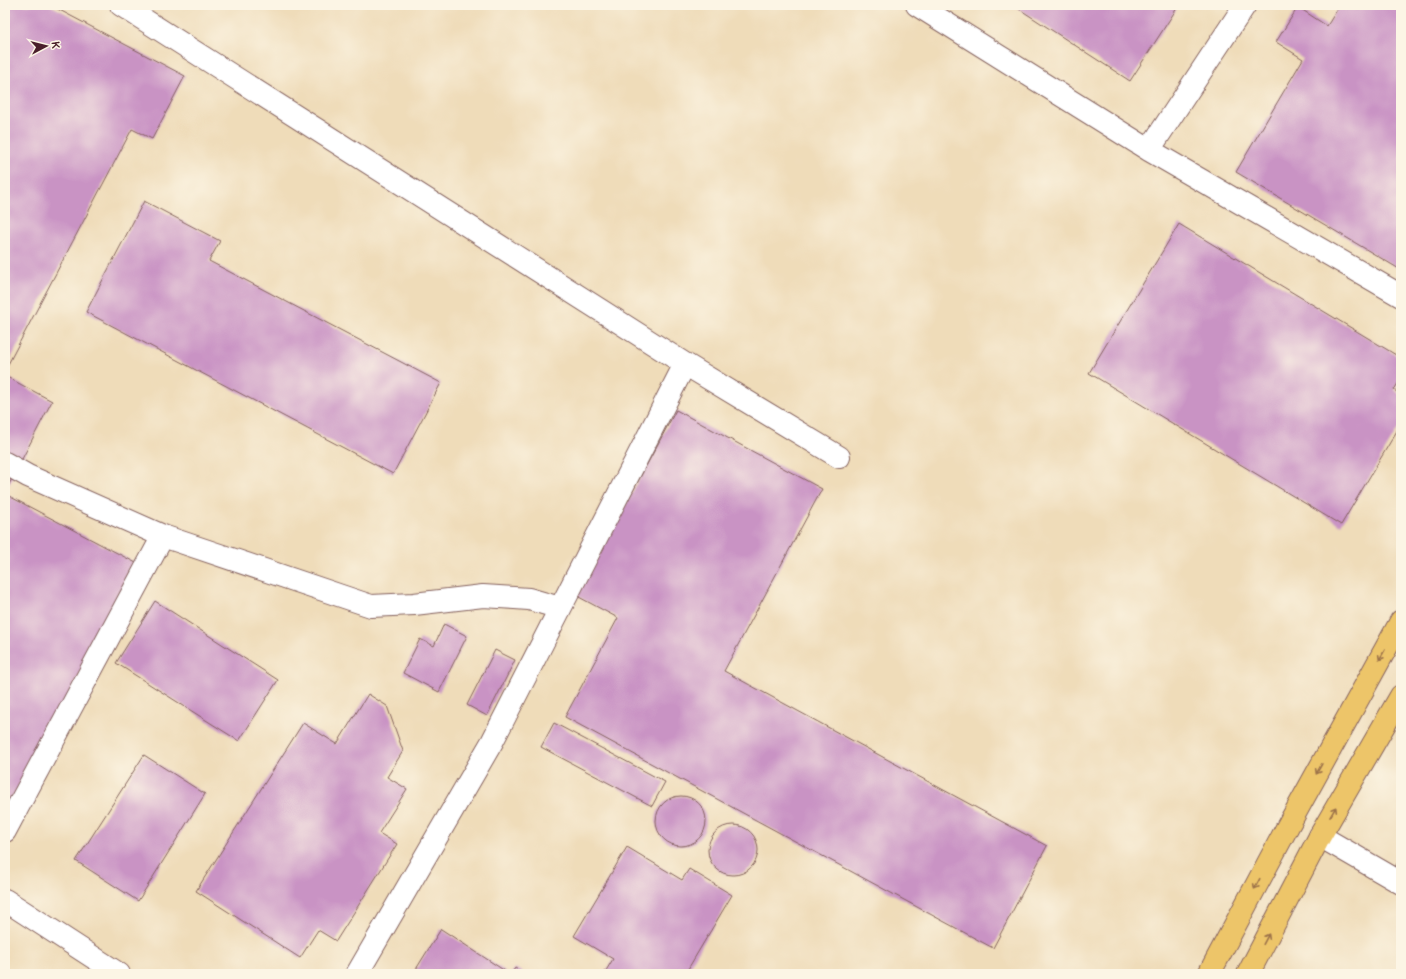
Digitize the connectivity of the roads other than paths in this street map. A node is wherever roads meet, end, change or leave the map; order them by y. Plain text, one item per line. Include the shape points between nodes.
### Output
1 (121, 5) edge
2 (917, 5) edge
3 (1245, 5) edge
4 (1149, 150) junction
5 (1401, 296) edge
6 (685, 364) junction
7 (839, 457) dead end
8 (5, 463) edge
9 (164, 536) junction
10 (560, 608) junction
11 (1401, 621) edge
12 (1401, 696) edge
13 (5, 831) edge
14 (1320, 836) junction
15 (1401, 883) edge
16 (5, 900) edge
17 (119, 974) edge
18 (356, 974) edge
19 (1210, 974) edge
20 (1248, 974) edge

1 - 6 street
2 - 4 street
3 - 4 street
4 - 5 street
6 - 7 street
6 - 10 street
8 - 9 street via 28,476
9 - 10 street via 371,606 483,596 529,599
9 - 13 street
10 - 18 street via 492,742
11 -> 19 main road via 1285,831
14 -> 12 main road
14 - 15 street
20 -> 14 main road
16 - 17 street

